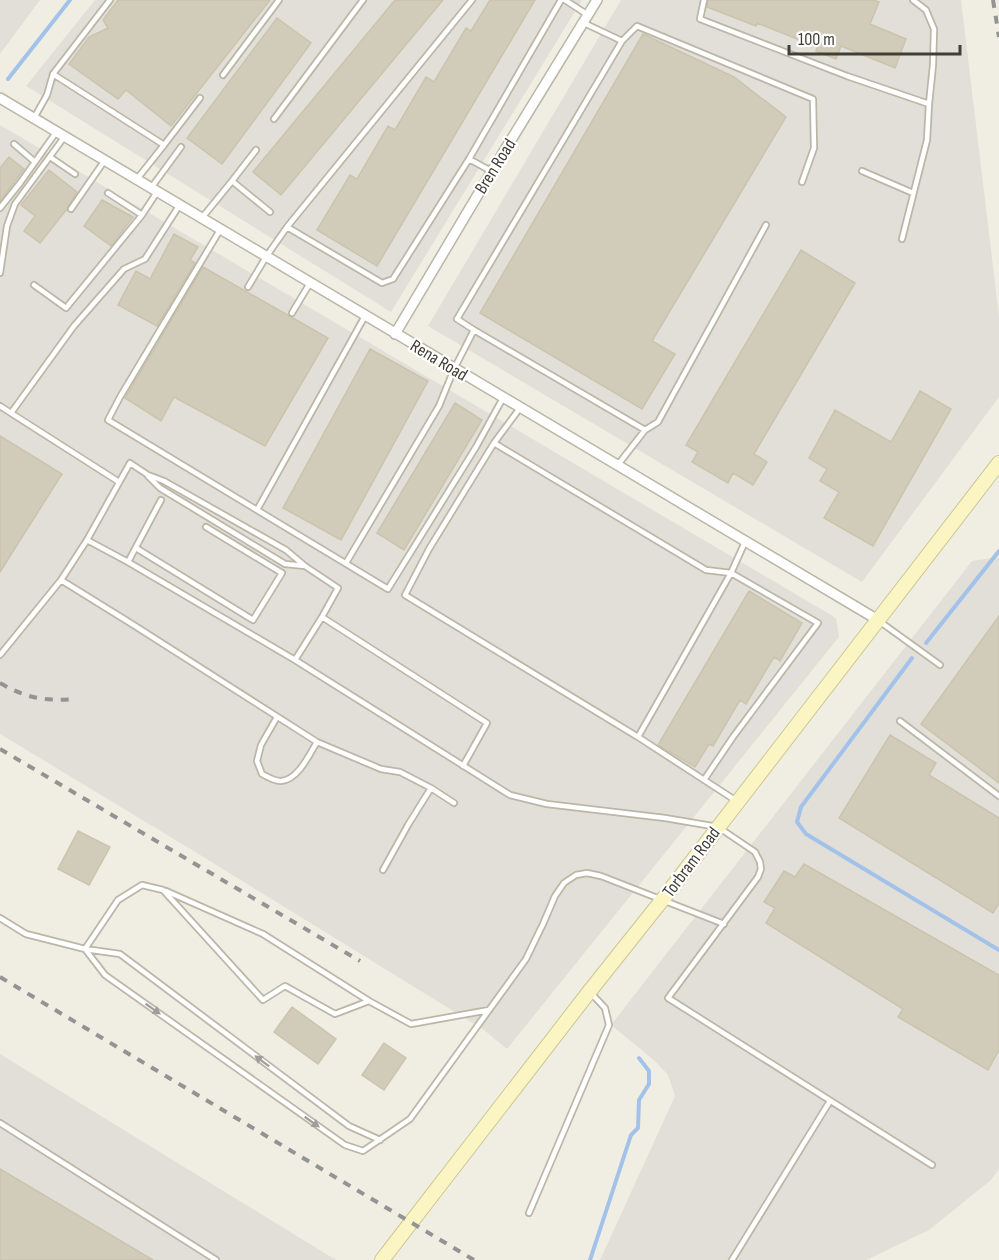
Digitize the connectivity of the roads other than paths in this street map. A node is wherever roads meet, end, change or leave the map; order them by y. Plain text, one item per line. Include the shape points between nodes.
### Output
1 (110, 0) edge
2 (279, 0) edge
3 (363, 0) edge
4 (472, 0) edge
5 (563, 0) edge
6 (597, 0) edge
7 (704, 0) edge
8 (913, 0) edge
9 (586, 19) junction
10 (622, 41) junction
11 (53, 75) junction
12 (223, 75) dead end
13 (0, 98) edge
14 (200, 98) dead end
15 (928, 104) junction
16 (34, 118) junction
17 (274, 119) dead end
18 (61, 134) junction
19 (14, 144) dead end
20 (164, 145) junction
21 (181, 147) dead end
22 (256, 150) dead end
23 (50, 157) junction
24 (469, 159) junction
25 (105, 160) junction
26 (35, 162) junction
27 (492, 171) junction
28 (862, 171) dead end
29 (75, 174) dead end
30 (137, 179) junction
31 (232, 181) junction
32 (802, 182) dead end
33 (154, 190) junction
34 (108, 193) dead end
35 (913, 193) junction
36 (179, 206) junction
37 (0, 207) edge
38 (71, 209) dead end
39 (270, 212) dead end
40 (142, 215) junction
41 (201, 219) junction
42 (766, 225) dead end
43 (287, 227) junction
44 (220, 230) junction
45 (902, 239) dead end
46 (266, 257) junction
47 (0, 273) edge
48 (310, 283) junction
49 (34, 285) dead end
50 (248, 286) dead end
51 (292, 312) dead end
52 (365, 316) junction
53 (474, 330) junction
54 (395, 334) junction
55 (454, 369) junction
56 (503, 398) junction
57 (0, 406) edge
58 (520, 408) junction
59 (11, 413) junction
60 (645, 430) junction
61 (494, 443) junction
62 (999, 463) edge
63 (617, 466) junction
64 (148, 475) junction
65 (119, 482) junction
66 (161, 500) dead end
67 (257, 510) junction
68 (206, 526) dead end
69 (87, 540) junction
70 (745, 542) junction
71 (136, 548) junction
72 (128, 562) junction
73 (346, 563) junction
74 (305, 566) junction
75 (731, 573) junction
76 (62, 580) junction
77 (322, 616) junction
78 (878, 621) junction
79 (0, 655) edge
80 (295, 660) junction
81 (940, 665) dead end
82 (277, 717) junction
83 (900, 721) dead end
84 (638, 737) junction
85 (317, 742) junction
86 (463, 766) junction
87 (704, 780) junction
88 (431, 788) junction
89 (999, 796) edge
90 (738, 802) junction
91 (454, 803) dead end
92 (718, 827) junction
93 (383, 870) dead end
94 (163, 890) junction
95 (663, 899) junction
96 (0, 918) edge
97 (724, 924) junction
98 (85, 949) junction
99 (589, 992) junction
100 (369, 1001) junction
101 (489, 1010) junction
102 (830, 1101) junction
103 (0, 1123) edge
104 (380, 1140) junction
105 (932, 1165) dead end
106 (529, 1213) dead end
107 (216, 1260) edge
108 (382, 1260) edge
109 (732, 1260) edge

1 - 11 lane
2 - 12 lane
3 - 17 lane
4 - 43 lane
5 - 9 lane
5 - 24 lane
6 - 9 street, Bren Road
7 - 15 lane via 700,20
8 - 15 lane via 926,10 934,29
9 - 10 lane
9 - 27 street, Bren Road
10 - 32 lane via 637,26 813,99 814,148
10 - 53 lane via 457,319
11 - 16 lane
11 - 20 lane
13 - 16 street, Rena Road
14 - 20 lane
15 - 35 lane via 927,140
16 - 18 street, Rena Road
18 - 23 lane
18 - 25 street, Rena Road
18 - 26 lane
19 - 26 lane
20 - 30 lane
21 - 33 lane
22 - 31 lane
23 - 29 lane
23 - 47 lane via 15,204 7,226
24 - 27 lane
24 - 43 lane via 393,279 382,283
25 - 30 street, Rena Road
25 - 38 lane
26 - 37 lane
27 - 54 street, Bren Road
28 - 35 lane
30 - 33 street, Rena Road
31 - 39 lane
31 - 41 lane
33 - 36 street, Rena Road
33 - 40 lane
34 - 40 lane
35 - 45 lane
36 - 41 street, Rena Road
36 - 59 lane via 145,258 124,269 74,326
40 - 49 lane via 66,308
41 - 44 street, Rena Road
42 - 60 lane via 658,422
43 - 46 lane
44 - 46 street, Rena Road
44 - 67 lane via 108,420
46 - 48 street, Rena Road
46 - 50 lane
48 - 51 lane
48 - 52 street, Rena Road
52 - 54 street, Rena Road
52 - 67 lane
53 - 55 lane
53 - 60 lane
54 - 55 street, Rena Road
55 - 56 street, Rena Road
55 - 73 lane via 439,406
56 - 58 street, Rena Road
56 - 73 lane via 388,589
57 - 59 lane
58 - 61 lane
58 - 63 street, Rena Road
59 - 65 lane
60 - 63 lane
61 - 75 lane via 706,570
61 - 84 lane via 405,595
62 - 78 main road, Torbram Road
63 - 70 street, Rena Road
64 - 65 lane via 129,463
64 - 74 lane via 286,550
64 - 74 lane via 160,489 285,564
65 - 69 lane
66 - 71 lane
67 - 73 lane
68 - 71 lane via 282,573 254,620
69 - 72 lane
69 - 76 lane
70 - 75 lane
70 - 78 street, Rena Road
71 - 72 lane
72 - 80 lane
74 - 77 lane via 338,588
75 - 84 lane
75 - 87 lane via 818,623
76 - 79 lane
76 - 82 lane
77 - 80 lane
77 - 86 lane via 488,723
78 - 81 lane
78 - 90 main road, Torbram Road
80 - 86 lane
82 - 85 lane
82 - 85 lane via 261,745 257,761 262,774 284,781 296,774
83 - 89 lane
84 - 87 lane
85 - 88 lane via 381,769 400,772
86 - 92 lane via 510,795 530,801
87 - 90 lane
88 - 91 lane
88 - 93 lane
90 - 92 main road, Torbram Road
92 - 95 main road, Torbram Road
92 - 97 lane via 755,852 761,869
94 - 98 lane via 142,885 118,900
94 - 100 lane via 263,934
94 - 100 lane via 263,999 285,986 335,1014
95 - 97 lane
95 - 99 main road, Torbram Road
95 - 101 lane via 601,876 576,875 555,896 526,959
96 - 98 lane via 26,934
97 - 102 lane via 668,998
104 -> 98 lane via 349,1126 120,954
98 -> 104 lane via 105,975 345,1145 363,1151
99 - 106 lane via 605,1008 609,1025
99 - 108 main road, Torbram Road
100 - 101 lane via 411,1024
101 - 104 lane via 410,1119
102 - 105 lane
102 - 109 lane
103 - 107 lane

